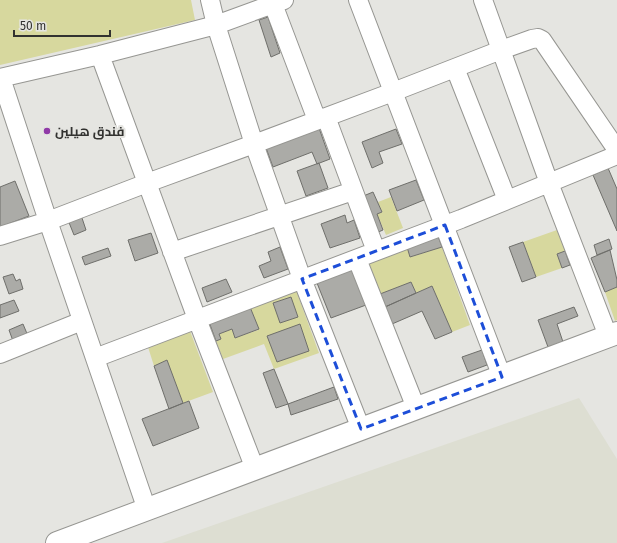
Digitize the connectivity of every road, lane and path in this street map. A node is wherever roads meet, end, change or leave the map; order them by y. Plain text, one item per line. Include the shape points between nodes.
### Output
1 (210, 0) edge
2 (358, 0) edge
3 (483, 0) edge
4 (277, 1) edge
5 (216, 25) junction
6 (501, 50) junction
7 (100, 56) junction
8 (455, 68) junction
9 (1, 78) edge
10 (393, 92) junction
11 (321, 119) junction
12 (254, 144) junction
13 (617, 150) edge
14 (617, 155) edge
15 (147, 183) junction
16 (549, 183) junction
17 (353, 191) junction
18 (507, 200) junction
19 (280, 215) junction
20 (48, 221) junction
21 (445, 225) junction
22 (0, 236) edge
23 (376, 251) junction
24 (172, 252) junction
25 (356, 259) junction
26 (302, 279) junction
27 (197, 319) junction
28 (82, 321) junction
29 (612, 335) edge
30 (0, 354) edge
31 (95, 358) junction
32 (502, 376) junction
33 (416, 408) junction
34 (361, 429) junction
35 (255, 469) junction
36 (147, 510) junction
37 (57, 543) edge

1 - 5 street
2 - 10 street
3 - 6 street
4 - 5 street
4 - 11 street
5 - 7 street
5 - 12 street
6 - 8 street
6 - 13 street via 532,39 542,40
6 - 16 street
7 - 9 street
7 - 15 street
8 - 10 street
8 - 18 street
9 - 20 street
10 - 11 street
10 - 21 street
11 - 12 street
11 - 17 street
12 - 15 street
12 - 19 street
14 - 16 street
15 - 20 street
15 - 24 street
16 - 18 street
16 - 29 street
17 - 19 street
17 - 23 street
18 - 21 street
19 - 24 street
19 - 26 street
20 - 22 street
20 - 28 street
21 - 23 street
21 - 32 street
23 - 25 street
24 - 27 street
25 - 26 street
25 - 33 street
26 - 27 street
26 - 34 street
27 - 31 street
27 - 35 street
28 - 30 street
28 - 31 street
29 - 32 main road
31 - 36 street
32 - 33 main road
33 - 34 main road
34 - 35 main road
35 - 36 main road
36 - 37 main road

